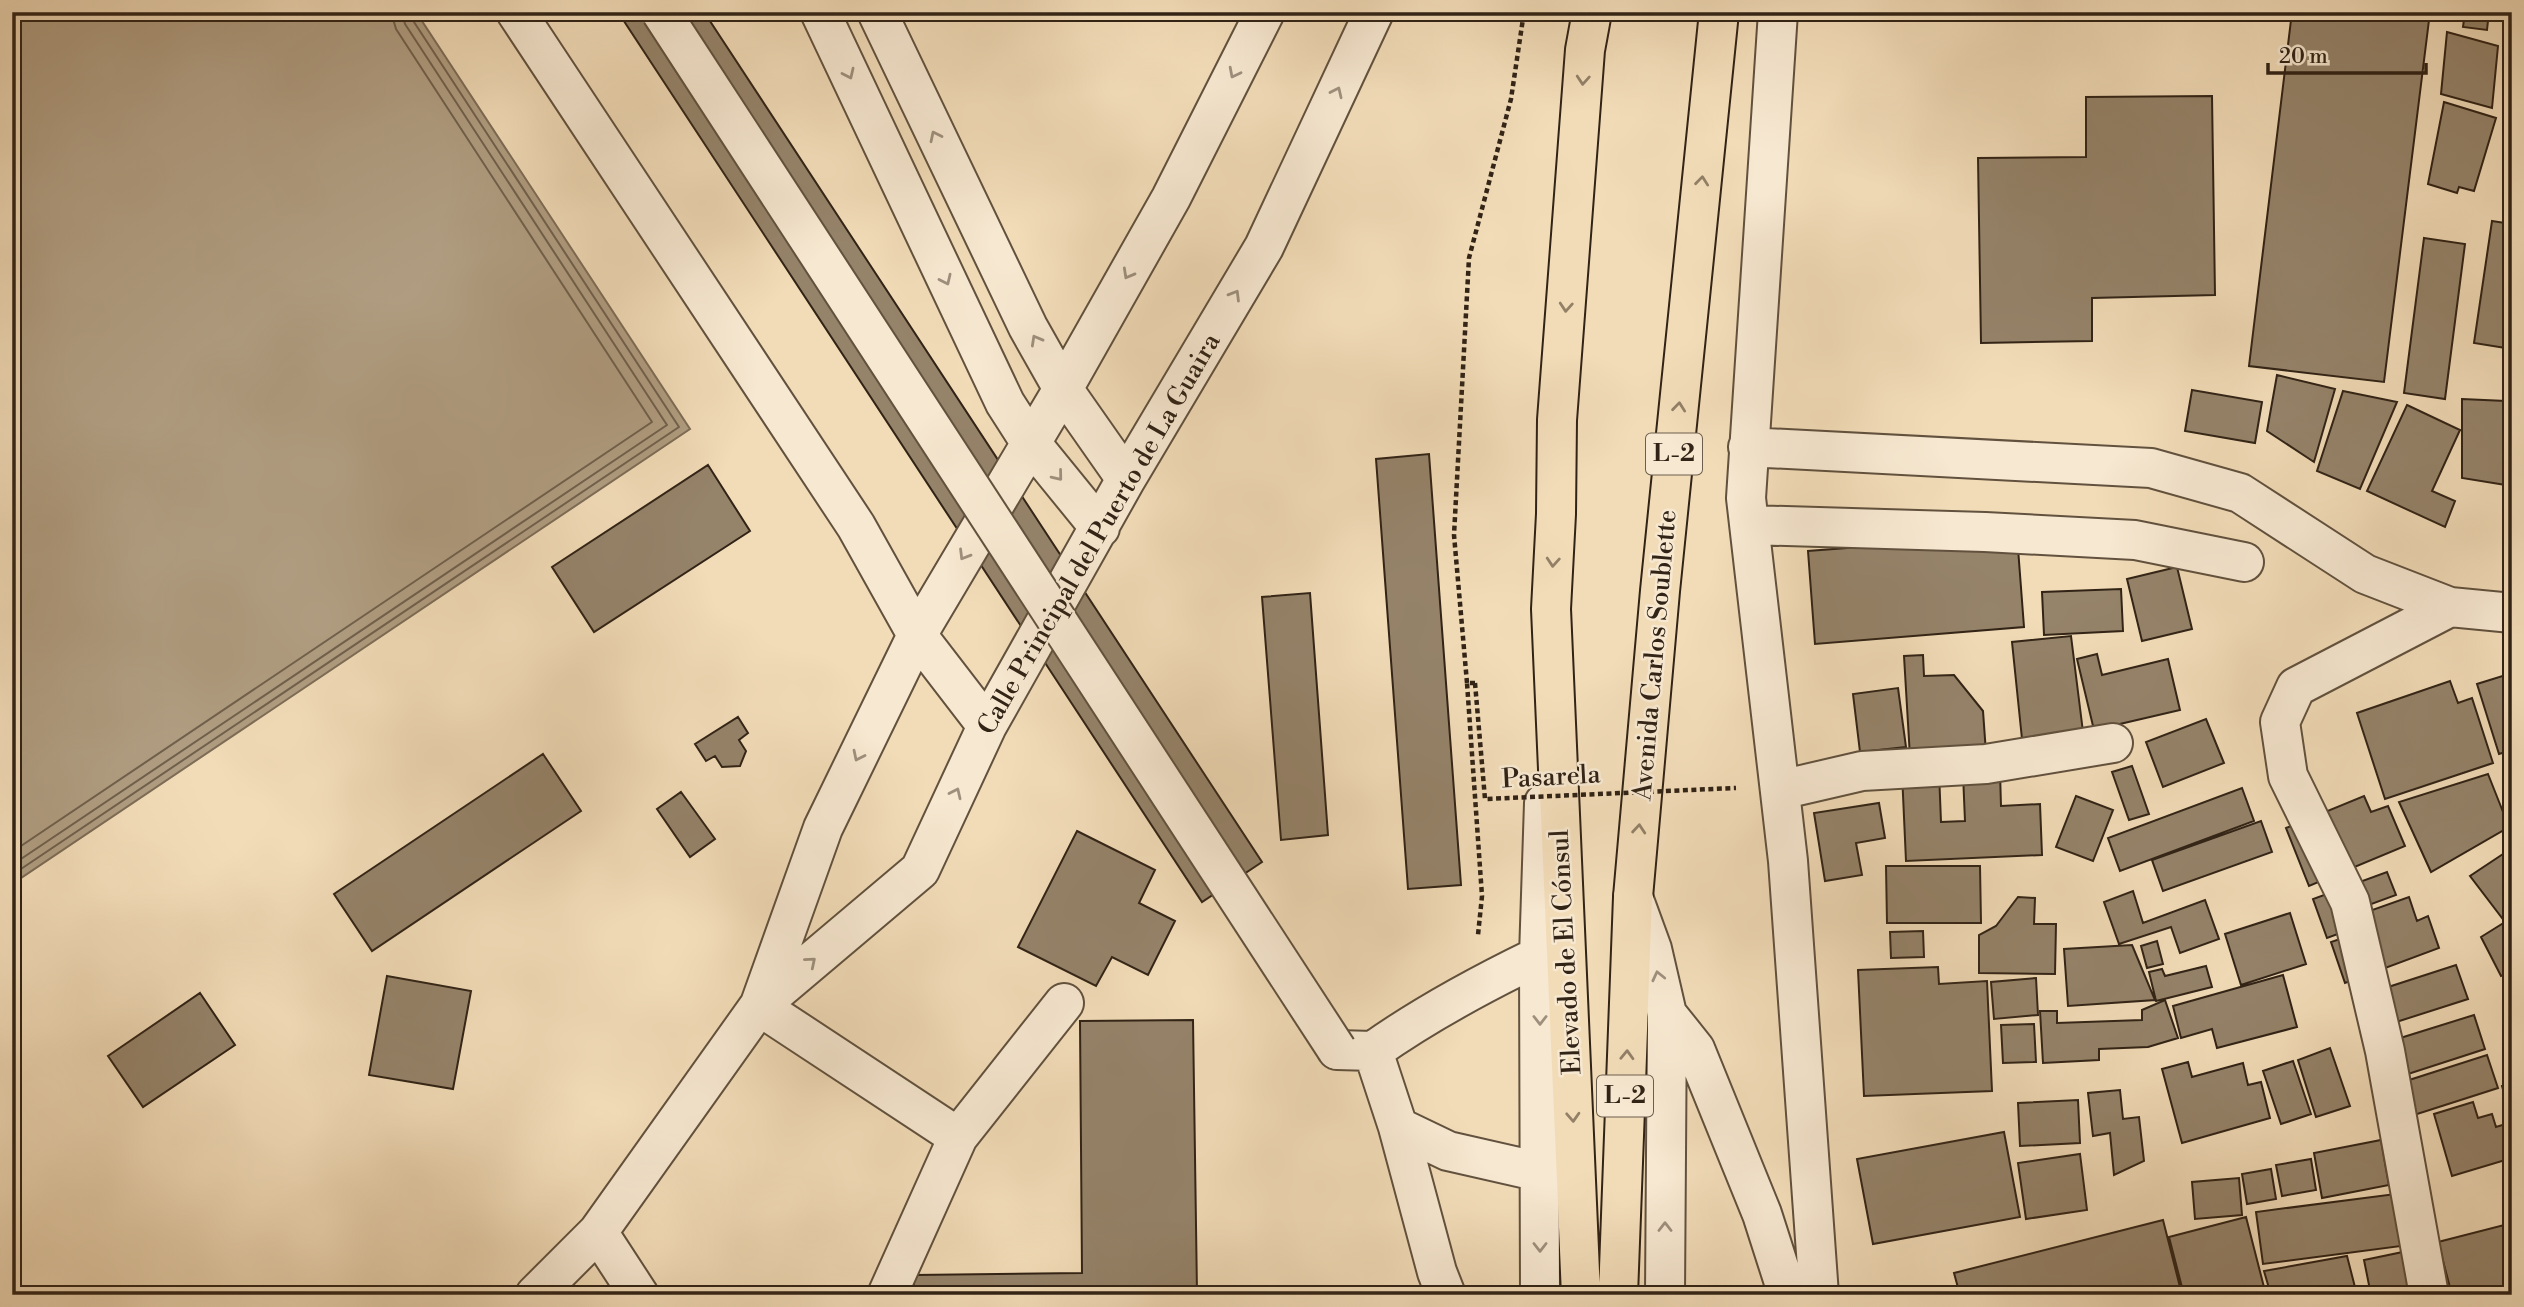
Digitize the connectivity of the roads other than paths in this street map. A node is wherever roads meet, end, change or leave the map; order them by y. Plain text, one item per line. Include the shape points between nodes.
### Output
1 (516, 12) edge
2 (661, 12) edge
3 (877, 12) edge
4 (1265, 12) edge
5 (1374, 12) edge
6 (1592, 12) edge
7 (1719, 12) edge
8 (1777, 12) edge
9 (826, 18) edge
10 (1063, 389) junction
11 (1030, 442) junction
12 (1748, 447) junction
13 (1126, 479) junction
14 (1749, 525) junction
15 (1100, 528) junction
16 (2244, 562) dead end
17 (2450, 607) junction
18 (1550, 609) junction
19 (2512, 613) edge
20 (917, 635) junction
21 (988, 726) junction
22 (2113, 743) dead end
23 (1780, 790) junction
24 (1633, 897) junction
25 (1539, 956) junction
26 (1064, 1003) dead end
27 (759, 1006) junction
28 (1667, 1014) junction
29 (1355, 1051) junction
30 (1398, 1127) junction
31 (958, 1137) junction
32 (1540, 1172) junction
33 (598, 1232) junction
34 (536, 1295) edge
35 (639, 1295) edge
36 (887, 1295) edge
37 (1446, 1295) edge
38 (1540, 1295) edge
39 (1581, 1295) edge
40 (1618, 1295) edge
41 (1665, 1295) edge
42 (1787, 1295) edge
43 (1819, 1295) edge
44 (2429, 1295) edge

1 - 20 street via 856,526
2 - 29 street, bridge
10 -> 3 street via 1028,327
4 -> 10 street, Calle Principal del Puerto de La Guaira via 1171,198
13 -> 5 street, Calle Principal del Puerto de La Guaira via 1264,247
6 -> 18 main road, L-2 via 1585,50 1557,420
24 -> 7 main road, Avenida Carlos Soublette / L-2
8 - 12 street
9 -> 11 street via 971,333
10 - 11 street, Calle Principal del Puerto de La Guaira
10 - 13 street
11 -> 15 street
11 -> 20 street, Calle Principal del Puerto de La Guaira
12 - 14 street
12 - 17 street via 2151,468 2240,493 2365,574
13 - 15 street, Calle Principal del Puerto de La Guaira
14 - 16 street via 2135,540
14 - 23 street
15 - 21 street, Calle Principal del Puerto de La Guaira
17 - 19 street
17 - 44 street via 2296,687 2280,722 2288,776 2350,902 2385,1051
18 - 25 street, L-2
18 -> 39 main road, Elevado de El Cónsul / L-2
20 - 21 street
20 -> 27 street, Calle Principal del Puerto de La Guaira via 823,828
27 -> 21 street, Calle Principal del Puerto de La Guaira via 920,870
22 - 23 street via 1986,764 1862,771
23 - 43 street
28 -> 24 street, Avenida Carlos Soublette / L-2 via 1652,949
40 -> 24 main road, Elevado de El Cónsul / L-2
25 - 29 street
25 -> 32 street, L-2
26 - 31 street
27 - 31 street
27 - 33 street, Calle Principal del Puerto de La Guaira
41 -> 28 street, Avenida Carlos Soublette / L-2
28 - 42 street via 1695,1049 1762,1214
29 - 30 street
30 - 32 street via 1448,1151
30 - 37 street
31 - 36 street
32 -> 38 street, L-2
33 - 34 street, Calle Principal del Puerto de La Guaira
33 - 35 street

